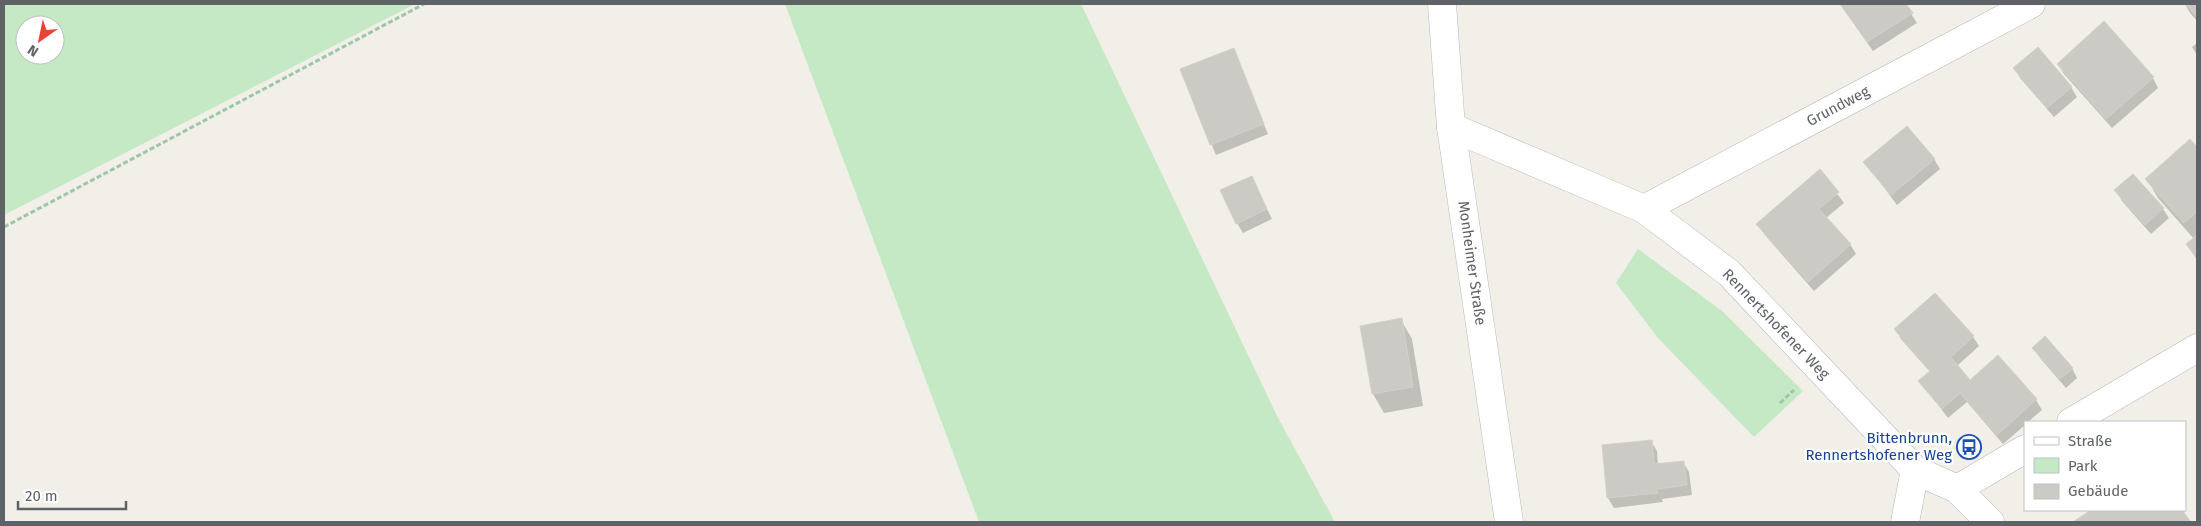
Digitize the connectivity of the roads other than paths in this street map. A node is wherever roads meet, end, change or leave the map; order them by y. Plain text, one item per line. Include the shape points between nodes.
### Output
1 (1442, 4) edge
2 (2031, 4) edge
3 (1451, 127) junction
4 (1644, 209) junction
5 (2197, 348) edge
6 (2072, 421) edge
7 (2024, 450) edge
8 (1915, 470) junction
9 (1957, 489) junction
10 (1509, 522) edge
11 (1904, 522) edge
12 (1990, 522) edge

1 - 3 street, Monheimer Straße
2 - 4 street, Grundweg
3 - 4 street, Rennertshofener Weg
3 - 10 street, Monheimer Straße
4 - 8 street, Rennertshofener Weg via 1729,273
5 - 6 street
7 - 9 street
8 - 9 street, Rennertshofener Weg
8 - 11 street
9 - 12 street, Rennertshofener Weg

